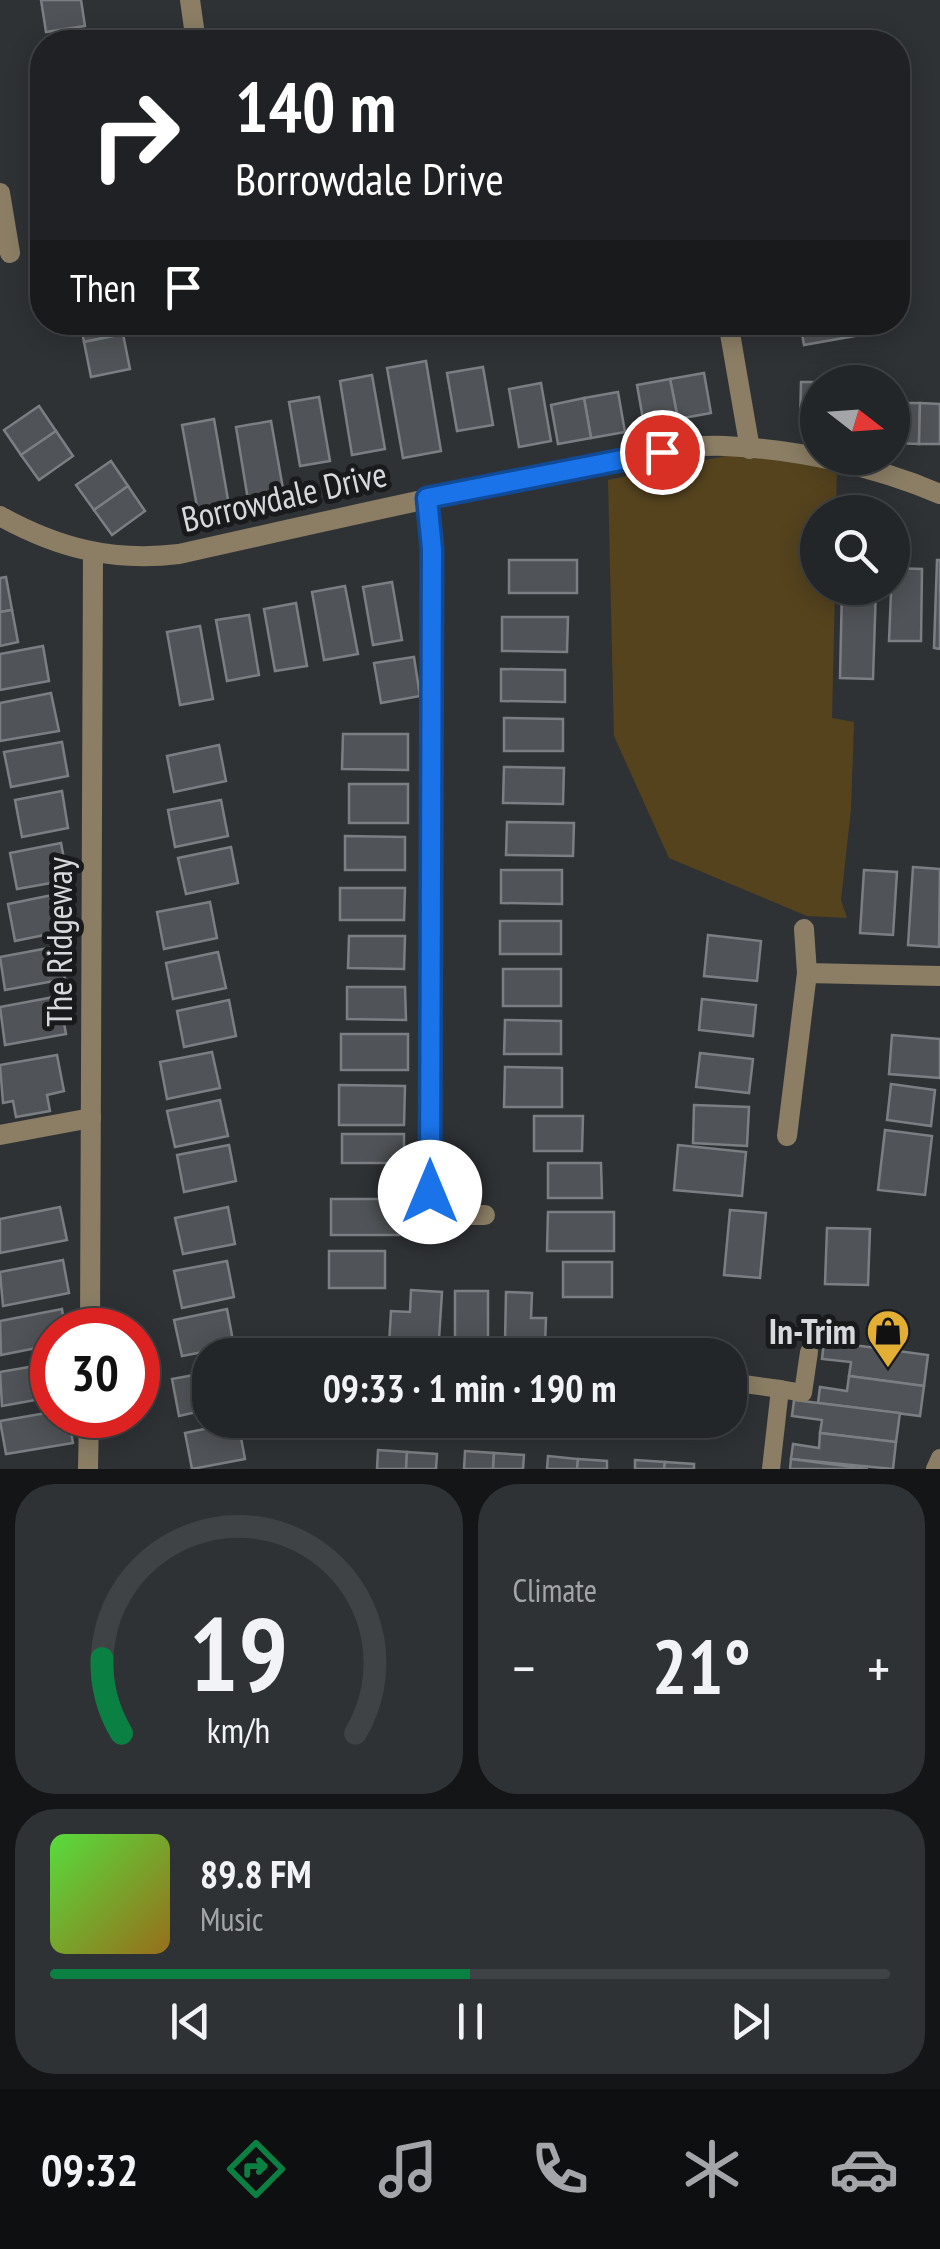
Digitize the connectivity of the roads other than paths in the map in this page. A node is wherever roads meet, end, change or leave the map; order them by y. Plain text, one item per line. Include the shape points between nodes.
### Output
1 (190, 0) edge
2 (194, 30) edge
3 (0, 193) edge
4 (10, 254) dead end
5 (730, 335) edge
6 (750, 449) junction
7 (940, 494) edge
8 (427, 498) junction
9 (0, 516) edge
10 (93, 554) junction
11 (804, 929) dead end
12 (807, 973) junction
13 (940, 976) edge
14 (91, 1118) junction
15 (0, 1135) edge
16 (788, 1136) dead end
17 (485, 1215) dead end
18 (90, 1308) edge
19 (808, 1352) dead end
20 (747, 1384) edge
21 (780, 1389) junction
22 (89, 1438) edge
23 (940, 1458) edge
24 (88, 1469) edge
25 (771, 1469) edge
26 (934, 1469) edge

1 - 2 street
3 - 4 street
5 - 6 street
6 - 7 street, Borrowdale Drive via 867,470
6 - 8 street, Borrowdale Drive via 662,452
8 - 10 street, Borrowdale Drive via 179,554
8 - 17 street via 431,1215
9 - 10 street, Borrowdale Drive
10 - 14 street, The Ridgeway
11 - 12 street
12 - 13 street
12 - 16 street
14 - 15 street
14 - 18 street, The Ridgeway
19 - 21 lane via 803,1393
20 - 21 lane
21 - 25 lane
22 - 24 street
23 - 26 lane

